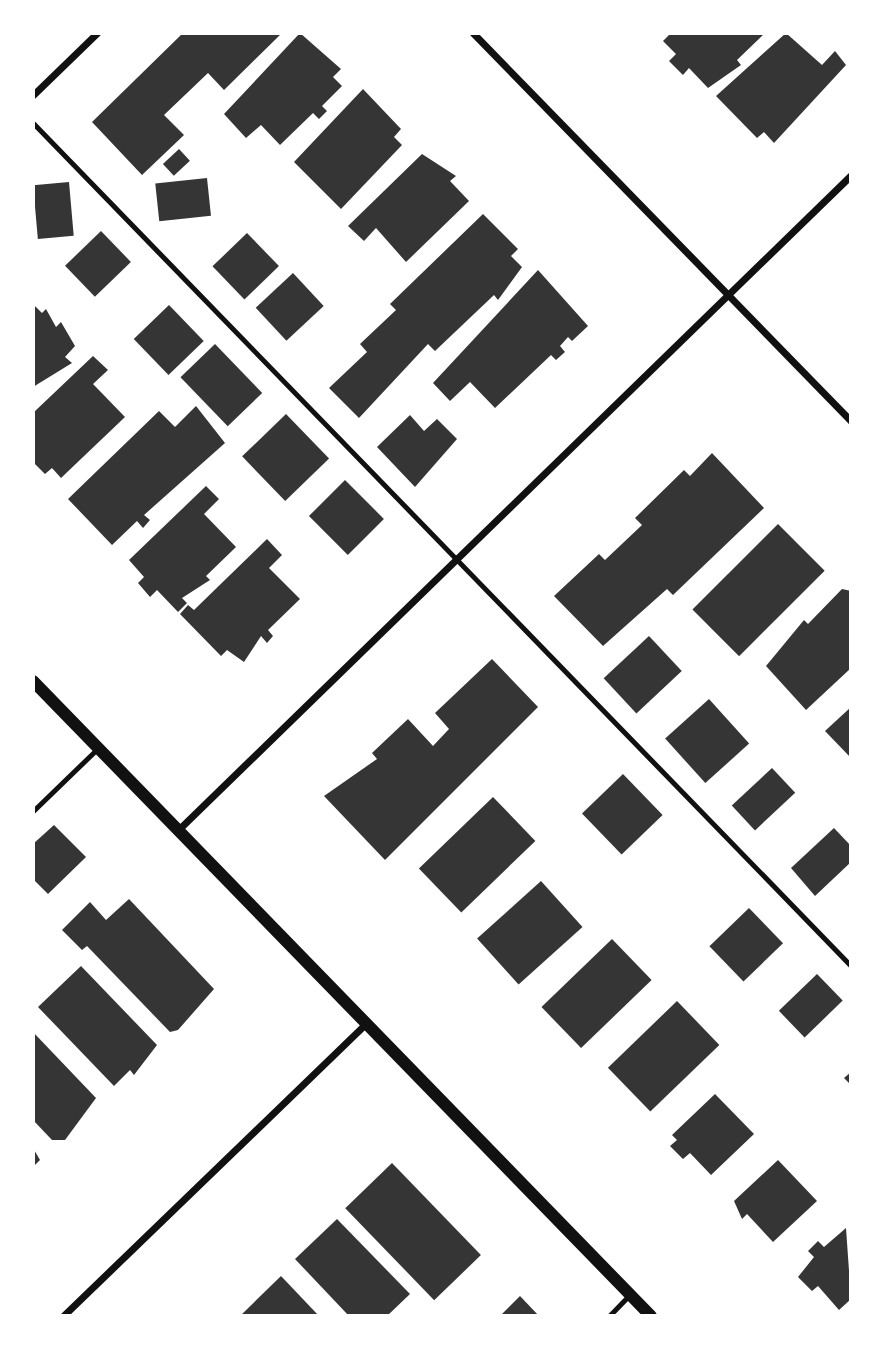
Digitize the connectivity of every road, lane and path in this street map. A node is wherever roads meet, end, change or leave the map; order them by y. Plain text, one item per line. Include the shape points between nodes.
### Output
1 (97, 33) edge
2 (473, 33) edge
3 (33, 96) edge
4 (33, 123) edge
5 (851, 175) edge
6 (728, 295) junction
7 (851, 421) edge
8 (457, 559) junction
9 (33, 681) edge
10 (98, 748) junction
11 (33, 811) edge
12 (178, 830) junction
13 (851, 966) edge
14 (366, 1023) junction
15 (631, 1294) junction
16 (63, 1316) edge
17 (608, 1316) edge
18 (651, 1316) edge

1 - 3 street
2 - 6 street
4 - 8 lane
5 - 6 street
6 - 7 street
6 - 8 street
8 - 12 street
8 - 13 lane
9 - 10 street
10 - 11 lane
10 - 12 street
12 - 14 street
14 - 15 street
14 - 16 street
15 - 17 lane
15 - 18 street

